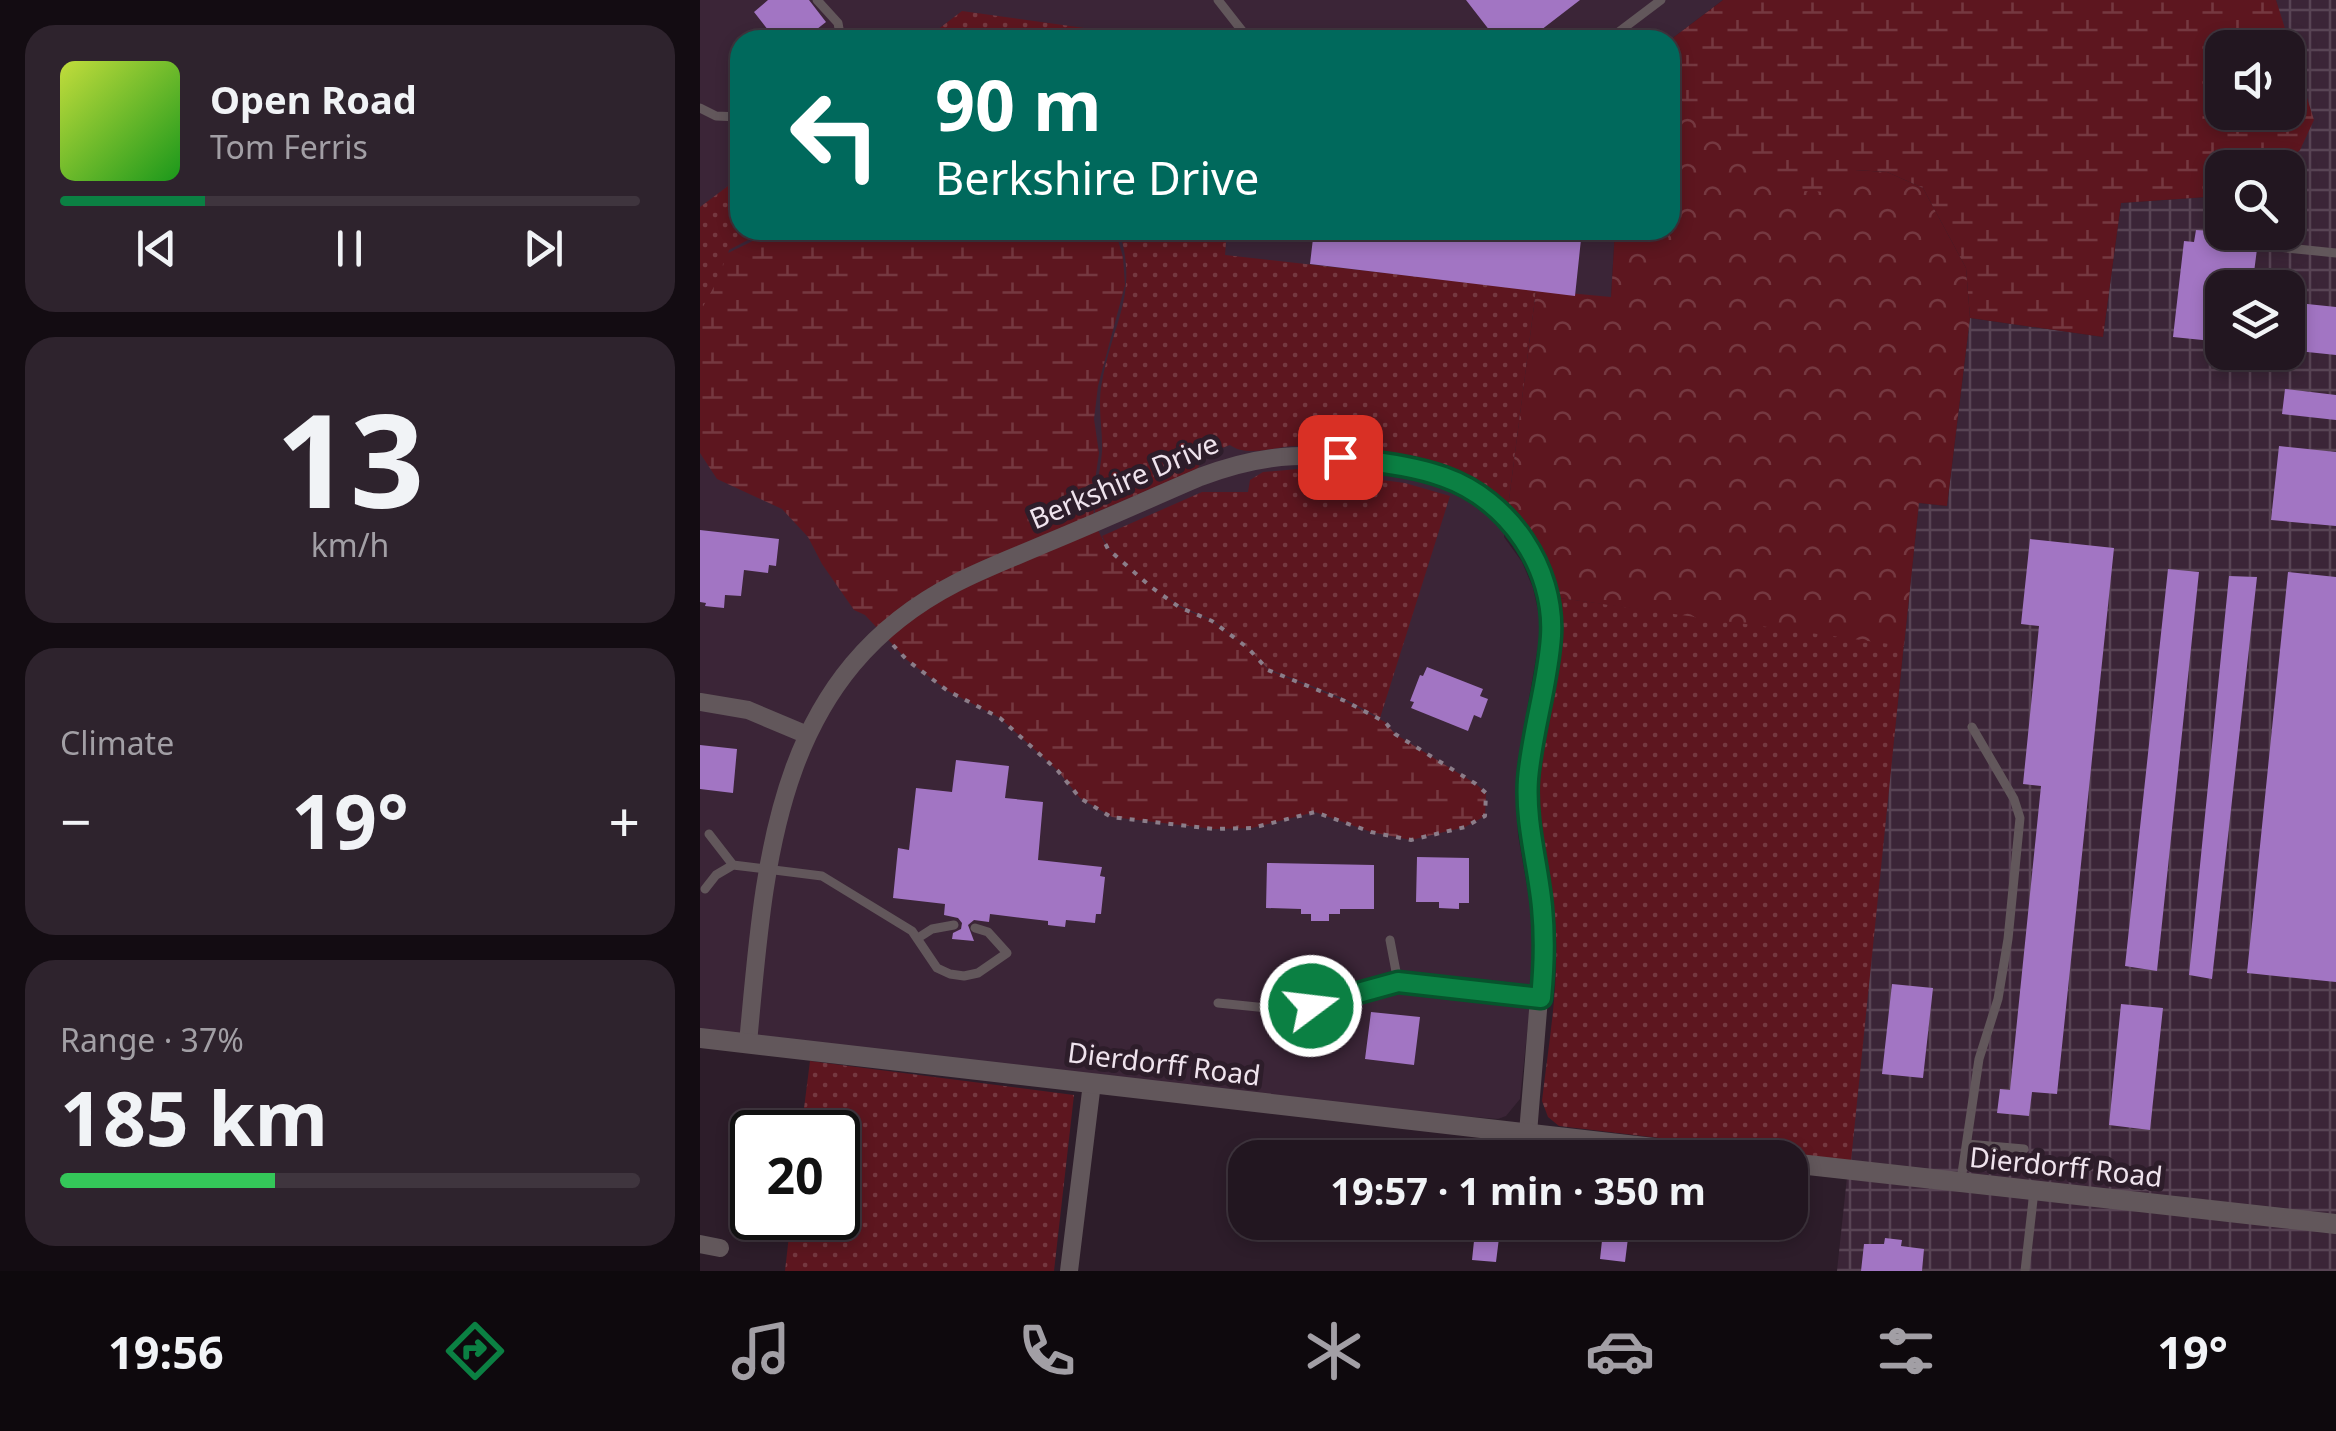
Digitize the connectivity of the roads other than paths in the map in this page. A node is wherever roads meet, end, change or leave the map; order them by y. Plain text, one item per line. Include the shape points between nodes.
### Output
1 (818, 0) edge
2 (1218, 0) edge
3 (1661, 0) edge
4 (839, 30) edge
5 (1242, 30) edge
6 (1621, 30) edge
7 (700, 108) edge
8 (730, 117) edge
9 (2305, 250) edge
10 (2336, 253) edge
11 (700, 702) edge
12 (1972, 727) dead end
13 (806, 734) junction
14 (709, 834) dead end
15 (733, 865) junction
16 (766, 869) junction
17 (705, 889) dead end
18 (954, 925) dead end
19 (975, 928) dead end
20 (918, 938) junction
21 (1390, 940) dead end
22 (1398, 982) junction
23 (1541, 998) junction
24 (1218, 1003) dead end
25 (700, 1038) edge
26 (748, 1044) junction
27 (1092, 1083) junction
28 (1528, 1133) junction
29 (1587, 1140) edge
30 (1967, 1144) junction
31 (2024, 1148) dead end
32 (1808, 1165) edge
33 (1961, 1183) junction
34 (2034, 1191) junction
35 (2336, 1224) edge
36 (700, 1244) edge
37 (720, 1248) dead end
38 (1069, 1271) edge
39 (2025, 1271) edge

1 - 4 lane
2 - 5 lane
3 - 6 lane
7 - 8 lane
9 - 10 lane
11 - 13 street via 748,710
12 - 30 lane via 2020,818 2008,938
13 - 16 street, Berkshire Drive
13 - 23 street, Berkshire Drive via 843,674 902,618 955,583 1233,464 1286,454 1340,457 1445,477 1482,496 1507,519 1535,557 1550,600 1528,809 1542,906
14 - 15 lane
15 - 16 lane
15 - 17 lane
16 - 20 lane via 822,876
16 - 26 street, Berkshire Drive
18 - 20 lane
19 - 20 lane via 1007,953 978,973 937,968
21 - 22 lane
22 - 23 lane
22 - 24 lane via 1288,1010
23 - 28 street, Berkshire Drive
25 - 26 street, Dierdorff Road
26 - 27 street, Dierdorff Road
27 - 28 street, Dierdorff Road
27 - 38 street
28 - 29 street, Dierdorff Road
30 - 31 lane
30 - 33 lane
32 - 33 street, Dierdorff Road
33 - 34 street, Dierdorff Road
34 - 35 street, Dierdorff Road
34 - 39 lane
36 - 37 street

